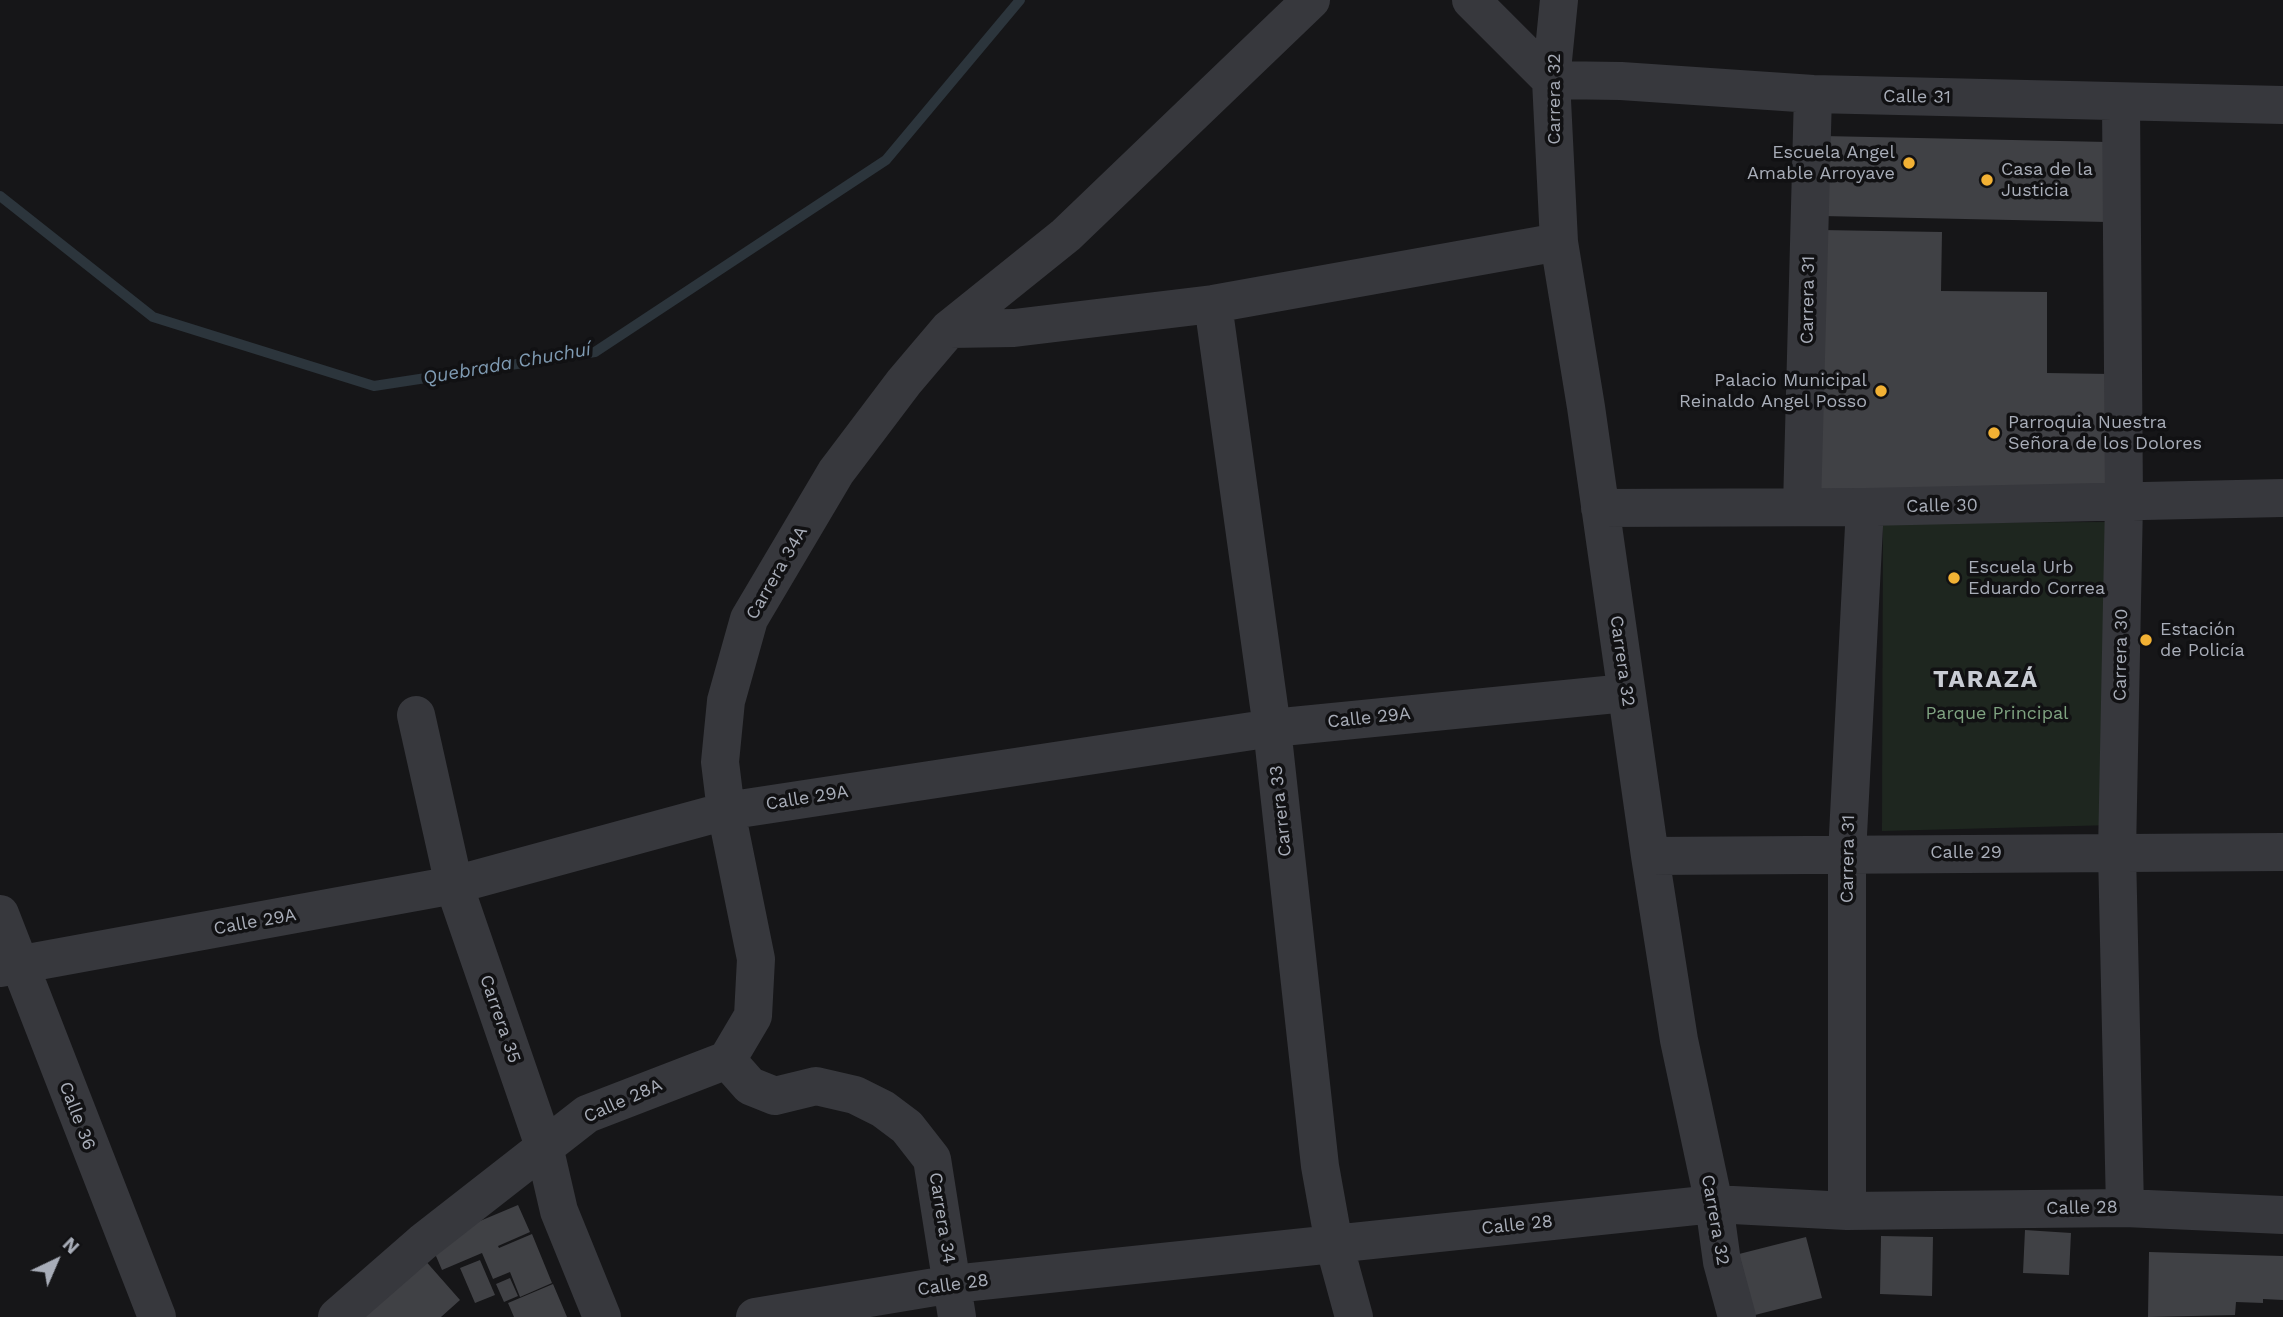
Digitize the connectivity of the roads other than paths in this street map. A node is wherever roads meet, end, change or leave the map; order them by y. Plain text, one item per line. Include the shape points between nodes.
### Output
1 (1311, 0) edge
2 (1471, 0) edge
3 (1559, 0) edge
4 (1551, 80) junction
5 (1813, 94) junction
6 (2121, 102) junction
7 (2283, 105) edge
8 (1559, 242) junction
9 (1213, 304) junction
10 (948, 329) junction
11 (2283, 498) edge
12 (2124, 502) junction
13 (1802, 506) junction
14 (1600, 508) junction
15 (1865, 508) junction
16 (1626, 693) junction
17 (416, 715) dead end
18 (1272, 728) junction
19 (726, 811) junction
20 (2117, 852) junction
21 (2283, 852) edge
22 (1847, 854) junction
23 (1650, 856) junction
24 (454, 886) junction
25 (0, 914) edge
26 (9, 966) edge
27 (727, 1060) junction
28 (544, 1146) junction
29 (1714, 1204) junction
30 (2125, 1208) junction
31 (1847, 1212) junction
32 (2283, 1215) edge
33 (1334, 1244) junction
34 (955, 1300) edge
35 (157, 1317) edge
36 (337, 1317) edge
37 (602, 1317) edge
38 (755, 1317) edge
39 (1354, 1317) edge
40 (1737, 1317) edge

1 - 10 street, Carrera 34A via 1066,235
2 - 4 street
3 - 4 street, Carrera 32
4 - 5 street, Calle 31
4 - 8 street, Carrera 32
5 - 6 street, Calle 31
5 - 13 street, Carrera 31
6 - 7 street, Calle 31
6 - 12 street, Carrera 30
8 - 9 street
8 - 14 street, Carrera 32
9 - 10 street via 1014,328
9 - 18 street, Carrera 33
10 - 19 street, Carrera 34A via 836,472 749,619 726,701 720,762
11 - 12 street, Calle 30
12 - 15 street, Calle 30
12 - 20 street, Carrera 30
13 - 14 street, Calle 30
13 - 15 street, Calle 30
14 - 16 street, Carrera 32
15 - 22 street, Carrera 31
16 - 18 street, Calle 29A
16 - 23 street, Carrera 32
17 - 24 street, Carrera 35
18 - 19 street, Calle 29A
18 - 33 street, Carrera 33 via 1320,1166
19 - 24 street, Calle 29A
19 - 27 street, Carrera 34A via 756,959 754,1016
20 - 21 street, Calle 29
20 - 22 street, Calle 29
20 - 30 street, Carrera 30
22 - 23 street, Calle 29
22 - 31 street, Carrera 31
23 - 29 street, Carrera 32 via 1679,1040
24 - 26 street, Calle 29A
24 - 28 street, Carrera 35
25 - 26 street, Calle 36
26 - 35 street, Calle 36
27 - 28 street, Calle 28A via 587,1114
27 - 34 street, Carrera 34 via 750,1086 775,1097 816,1086 855,1096 908,1127 932,1159
28 - 36 street, Calle 28A
28 - 37 street, Carrera 35 via 559,1211
29 - 31 street, Calle 28
29 - 33 street, Calle 28
29 - 40 street, Carrera 32 via 1722,1262
30 - 31 street, Calle 28
30 - 32 street, Calle 28
33 - 34 street, Calle 28
33 - 39 street, Carrera 33
34 - 38 street, Calle 28

